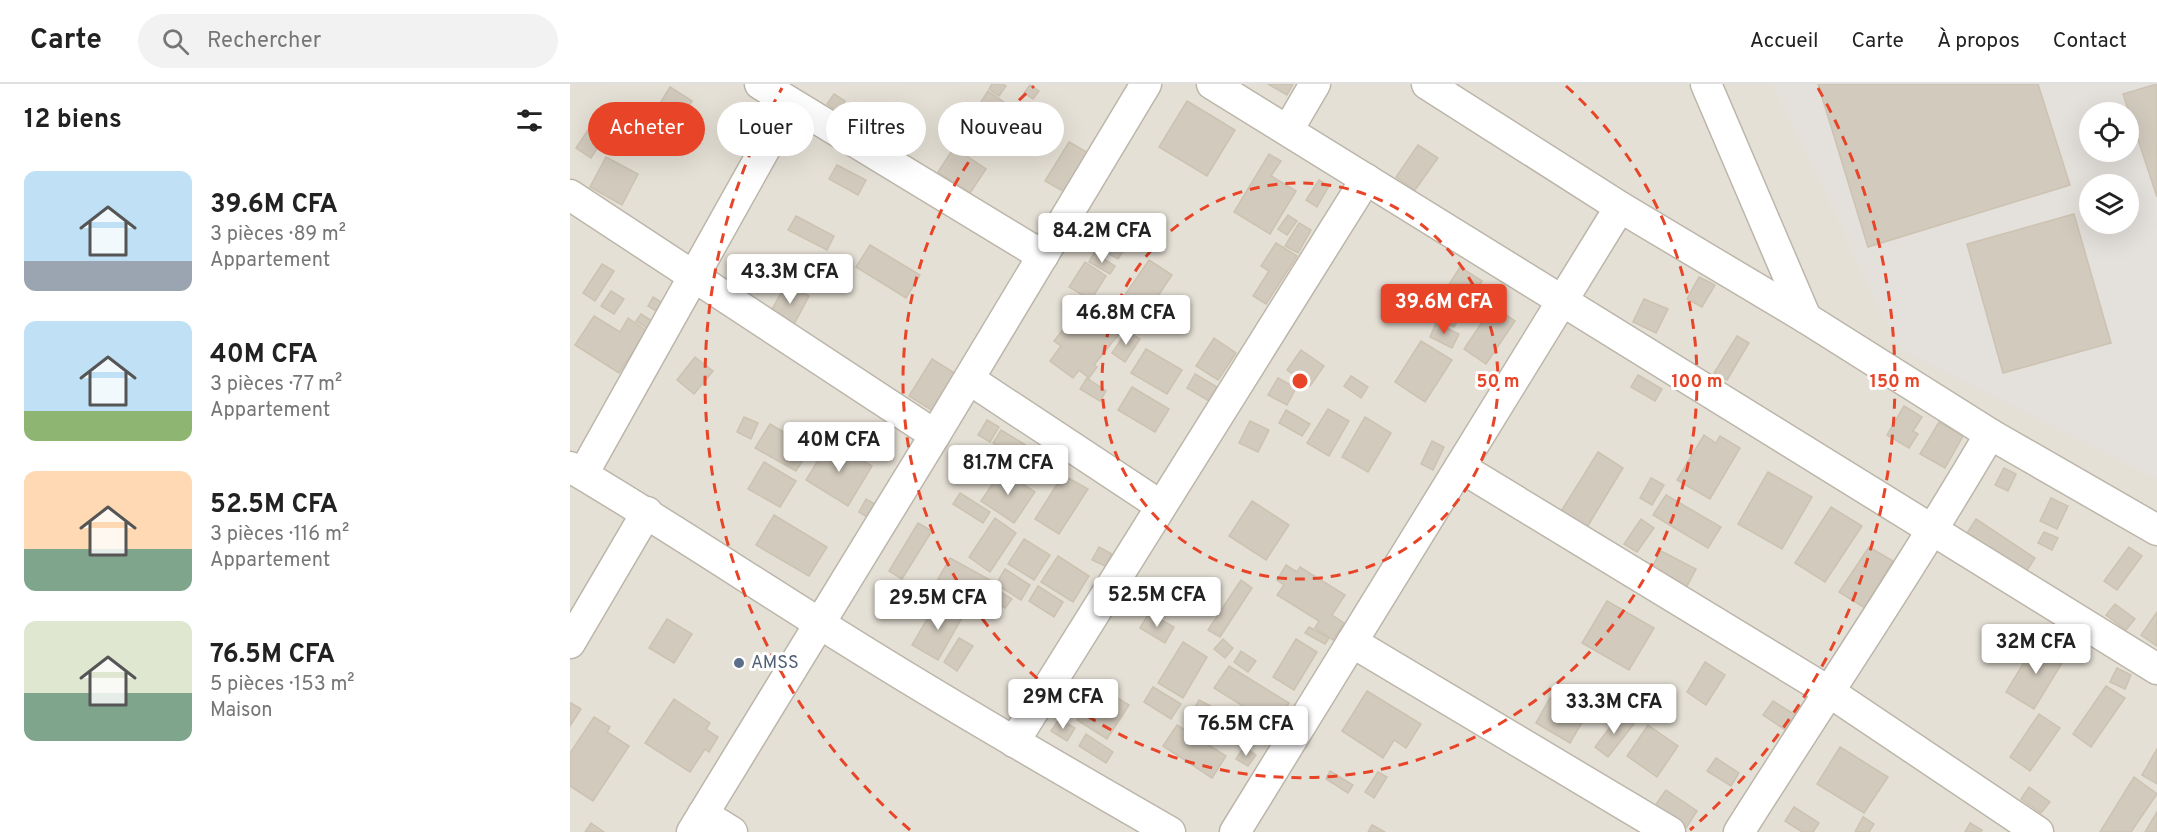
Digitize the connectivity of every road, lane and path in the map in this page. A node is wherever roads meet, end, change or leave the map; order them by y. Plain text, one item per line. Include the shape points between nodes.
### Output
1 (760, 84) edge
2 (1146, 84) edge
3 (1212, 84) edge
4 (1315, 84) edge
5 (1428, 84) edge
6 (1706, 84) edge
7 (787, 102) edge
8 (814, 118) edge
9 (1288, 130) junction
10 (761, 156) edge
11 (1366, 179) junction
12 (570, 195) edge
13 (1620, 207) junction
14 (1043, 255) junction
15 (693, 276) junction
16 (1562, 301) junction
17 (1806, 318) junction
18 (969, 379) junction
19 (1990, 434) junction
20 (935, 435) junction
21 (1460, 467) junction
22 (576, 470) edge
23 (1161, 506) junction
24 (647, 512) junction
25 (1934, 530) junction
26 (2157, 530) edge
27 (820, 624) junction
28 (1352, 642) junction
29 (570, 643) edge
30 (2157, 669) edge
31 (1828, 691) junction
32 (1014, 742) junction
33 (698, 823) edge
34 (732, 832) edge
35 (1170, 832) edge
36 (1235, 832) edge
37 (1670, 832) edge
38 (1739, 832) edge
39 (2038, 832) edge

1 - 7 street
2 - 14 street
3 - 9 street
4 - 9 street
5 - 13 street
6 - 17 street
8 - 14 street
9 - 11 street
10 - 15 street
11 - 16 street
11 - 23 street
12 - 15 street
13 - 16 street
13 - 17 street
14 - 18 street
15 - 20 street
15 - 22 street
16 - 21 street
16 - 25 street
17 - 19 street
18 - 20 street
18 - 23 street
19 - 25 street
19 - 26 street
20 - 27 street
21 - 28 street
21 - 31 street
22 - 24 street
23 - 32 street
24 - 27 street
24 - 29 street
25 - 30 street
25 - 31 street
27 - 32 street
27 - 33 street
28 - 36 street
28 - 37 street
31 - 38 street
31 - 39 street
32 - 35 street
33 - 34 street

